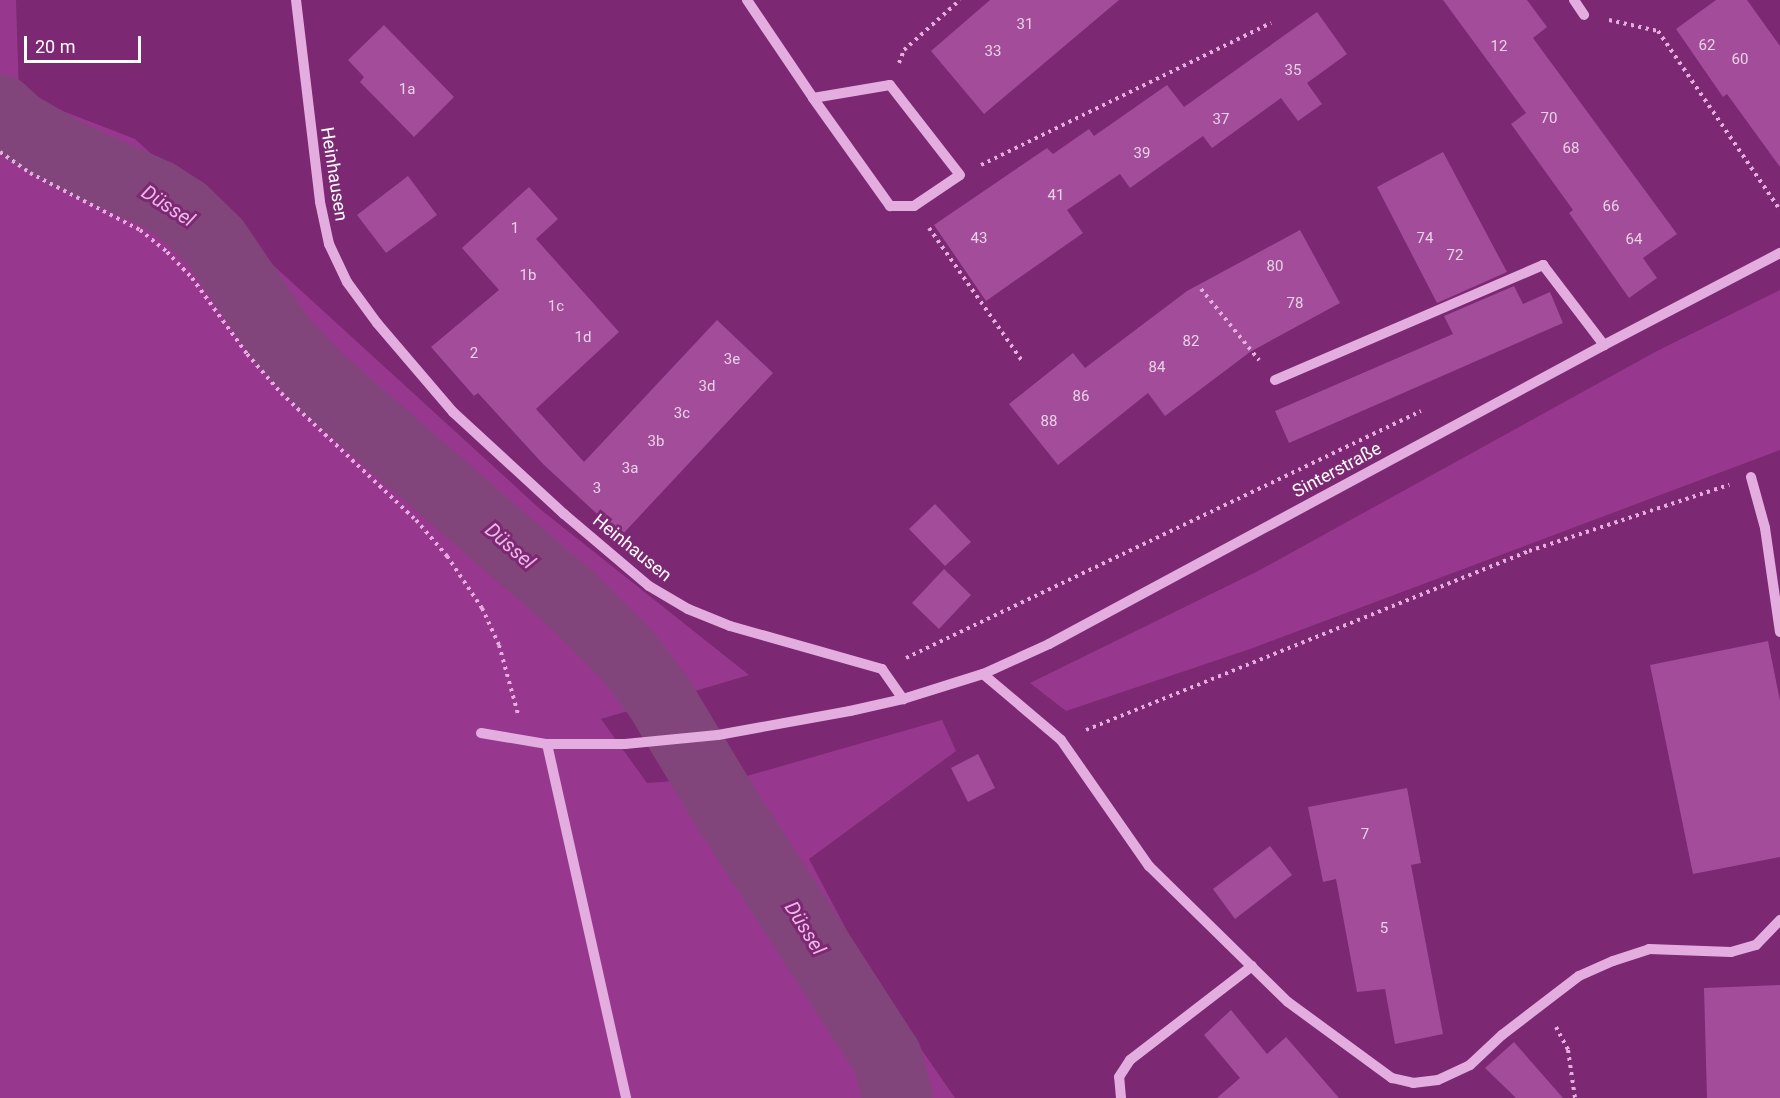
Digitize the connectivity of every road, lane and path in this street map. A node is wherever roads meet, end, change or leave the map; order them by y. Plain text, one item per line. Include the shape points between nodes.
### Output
1 (296, 0) edge
2 (747, 0) edge
3 (960, 0) edge
4 (1574, 0) edge
5 (1584, 15) joint
6 (1271, 23) dead end
7 (890, 85) junction
8 (813, 98) junction
9 (0, 152) edge
10 (960, 175) junction
11 (914, 206) junction
12 (1780, 210) edge
13 (1780, 253) edge
14 (1201, 289) dead end
15 (1604, 345) junction
16 (1023, 362) dead end
17 (1275, 380) joint
18 (1431, 406) dead end
19 (1751, 477) joint
20 (1780, 632) edge
21 (882, 669) junction
22 (983, 674) junction
23 (903, 699) junction
24 (482, 733) dead end
25 (525, 740) junction
26 (1061, 740) junction
27 (547, 744) junction
28 (1780, 920) edge
29 (1252, 966) junction
30 (1544, 1002) junction
31 (626, 1098) edge
32 (1121, 1098) edge
33 (1575, 1098) edge

1 - 21 street, Heinhausen via 320,202 329,244 347,282 371,315 453,412 649,586 688,609 730,626
2 - 8 street
3 - 7 path via 904,50
4 - 5 street
5 - 12 path via 1658,31
6 - 10 path
7 - 8 street
7 - 10 street
8 - 11 street via 890,206
9 - 25 path via 30,173 140,230 167,252 192,278 281,393 416,520 483,608 499,645
10 - 11 street
11 - 16 path
13 - 15 street, Sinterstraße
14 - 17 path
15 - 17 street via 1543,265
15 - 22 street, Sinterstraße via 1049,644
18 - 21 path
19 - 20 street via 1765,528
19 - 26 path via 1529,551
21 - 23 street
22 - 23 street, Sinterstraße
22 - 26 street
23 - 27 street via 718,735 625,744
24 - 25 street
25 - 27 street
26 - 29 street via 1149,866
27 - 31 street
28 - 30 street via 1756,945 1731,952 1649,949 1613,961 1579,976
29 - 30 street via 1288,1002 1392,1078 1413,1083 1438,1080 1470,1065
29 - 32 street via 1130,1060 1119,1077
30 - 33 path via 1568,1050

